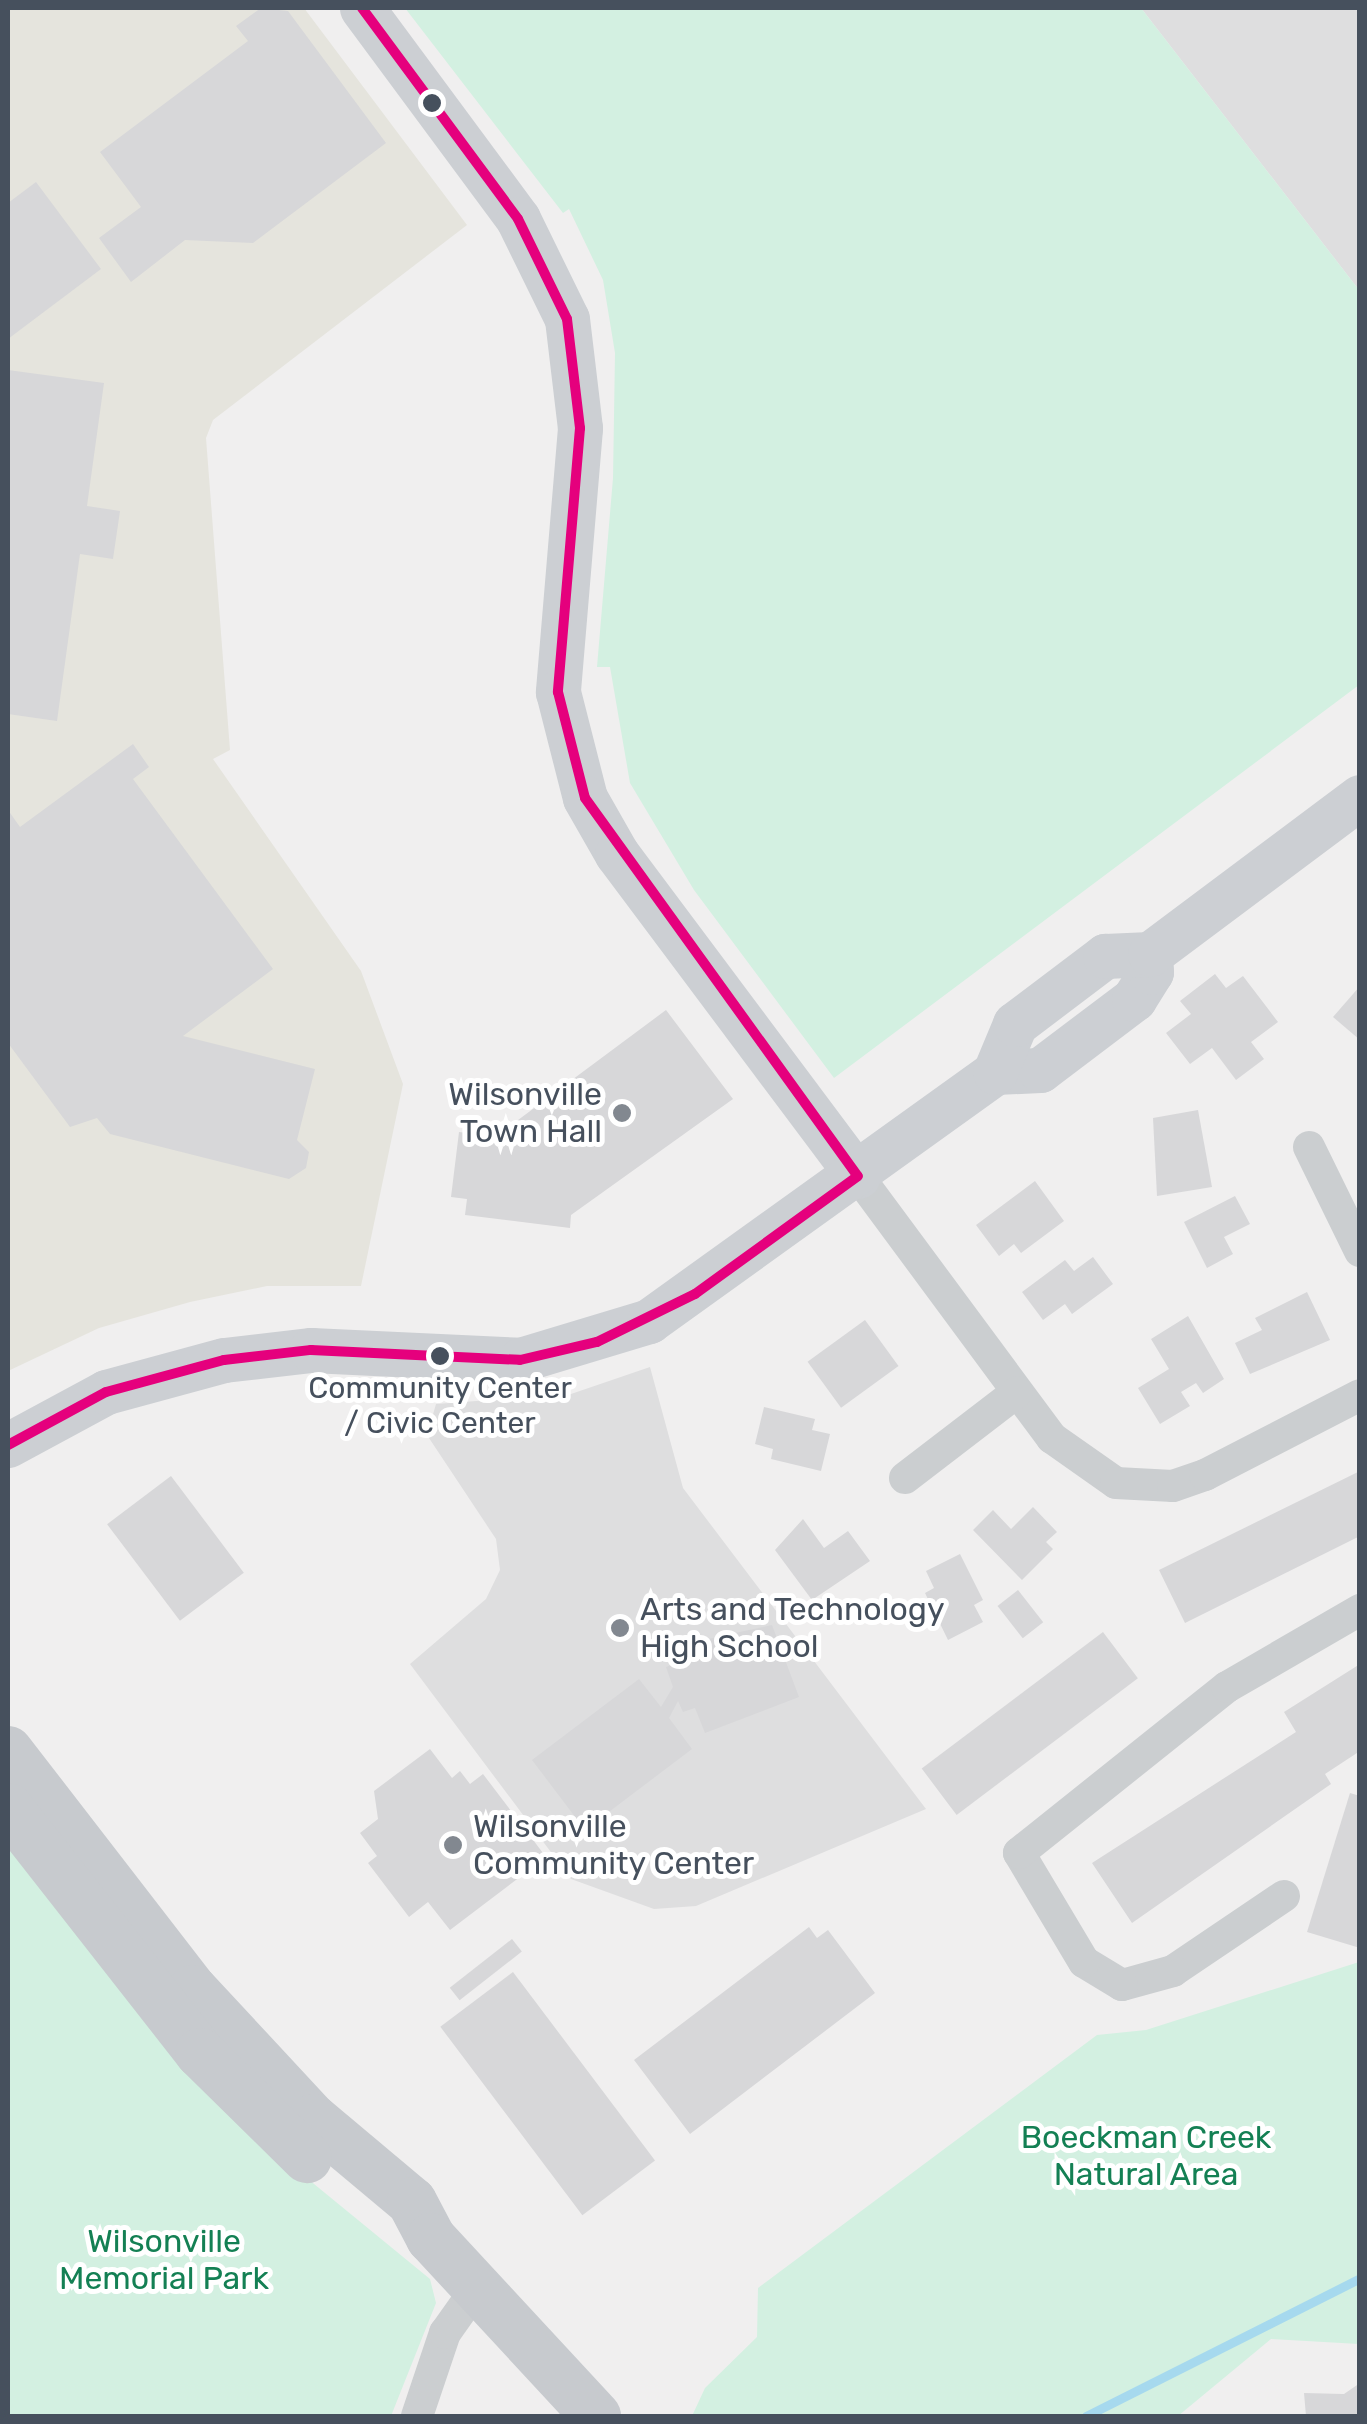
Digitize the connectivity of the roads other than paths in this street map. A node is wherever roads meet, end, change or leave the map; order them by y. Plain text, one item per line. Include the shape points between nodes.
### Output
1 (362, 8) edge
2 (1360, 797) edge
3 (1309, 1147) dead end
4 (858, 1176) junction
5 (1360, 1251) edge
6 (1017, 1392) junction
7 (1360, 1395) edge
8 (8, 1445) edge
9 (905, 1478) dead end
10 (1360, 1610) edge
11 (8, 1751) edge
12 (8, 1808) edge
13 (1284, 1896) dead end
14 (431, 2238) junction
15 (479, 2286) junction
16 (587, 2405) edge
17 (417, 2416) edge

1 - 4 main road via 518,219 567,319 580,428 558,692 585,798 617,854
2 - 4 main road via 1150,954 1143,990 1060,1056 1034,1072 995,1072
3 - 5 street
4 - 6 street
4 - 8 main road via 695,1294 597,1342 520,1360 310,1350 224,1360 106,1392
6 - 7 street via 1093,1472 1143,1488 1205,1475
6 - 9 street
10 - 13 street via 1227,1686 1020,1853 1084,1962 1122,1985 1173,1971
11 - 14 main road via 193,1990 313,2119 412,2202
12 - 14 main road via 245,2102 359,2203 395,2229
14 - 15 main road
15 - 16 main road
15 - 17 street via 445,2333

